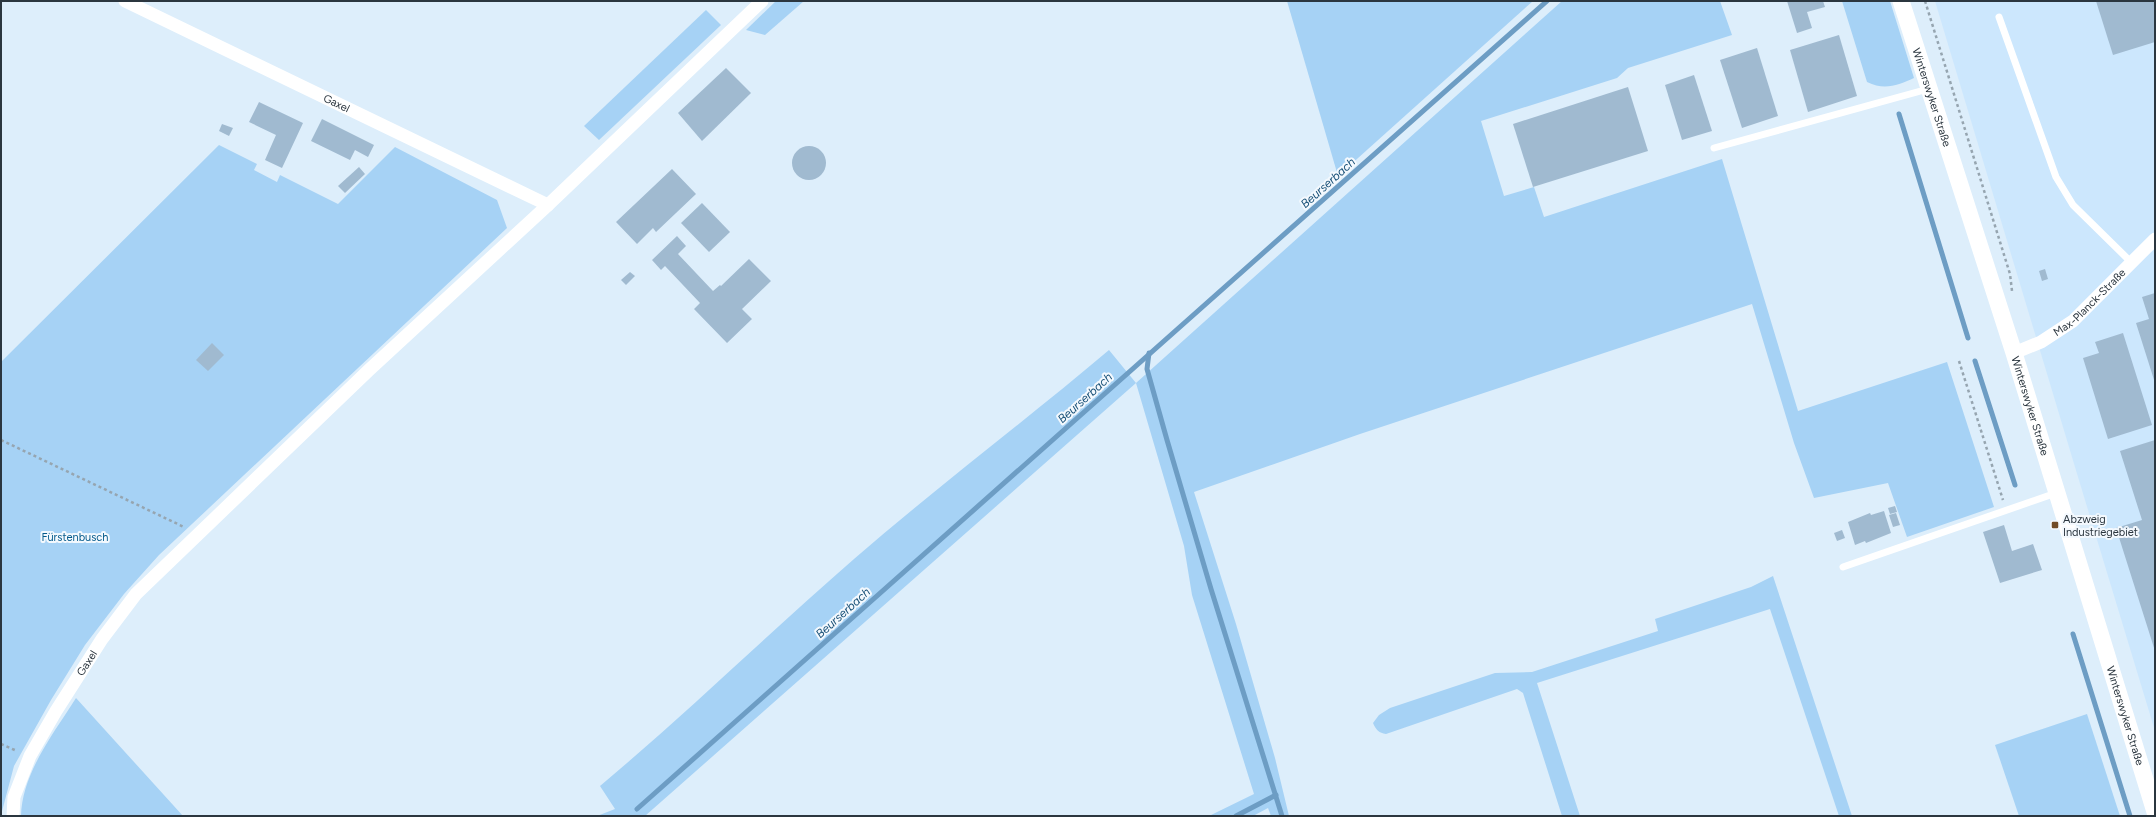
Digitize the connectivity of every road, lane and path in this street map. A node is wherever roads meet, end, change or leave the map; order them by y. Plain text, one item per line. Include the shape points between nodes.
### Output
1 (125, 1) edge
2 (762, 1) edge
3 (1902, 1) edge
4 (1999, 17) dead end
5 (1928, 89) junction
6 (1714, 148) dead end
7 (548, 205) junction
8 (2155, 239) edge
9 (2132, 263) junction
10 (2014, 353) junction
11 (1959, 361) dead end
12 (1, 440) edge
13 (2056, 493) junction
14 (2006, 510) junction
15 (199, 534) junction
16 (1843, 567) dead end
17 (2155, 812) edge
18 (13, 816) edge

1 - 7 street, Gaxel
2 - 7 street, Gaxel
3 - 5 street, Winterswyker Straße
4 - 9 lane via 2056,177 2073,205
5 - 6 lane
5 - 10 street, Winterswyker Straße
7 - 15 street, Gaxel via 369,370
8 - 9 street, Max-Planck-Straße
9 - 10 street, Max-Planck-Straße via 2073,321 2041,342
10 - 13 street, Winterswyker Straße
11 - 14 path
12 - 15 path
13 - 14 lane
13 - 17 street, Winterswyker Straße
14 - 16 lane
15 - 18 street, Gaxel via 136,594 102,639 30,756 14,796

